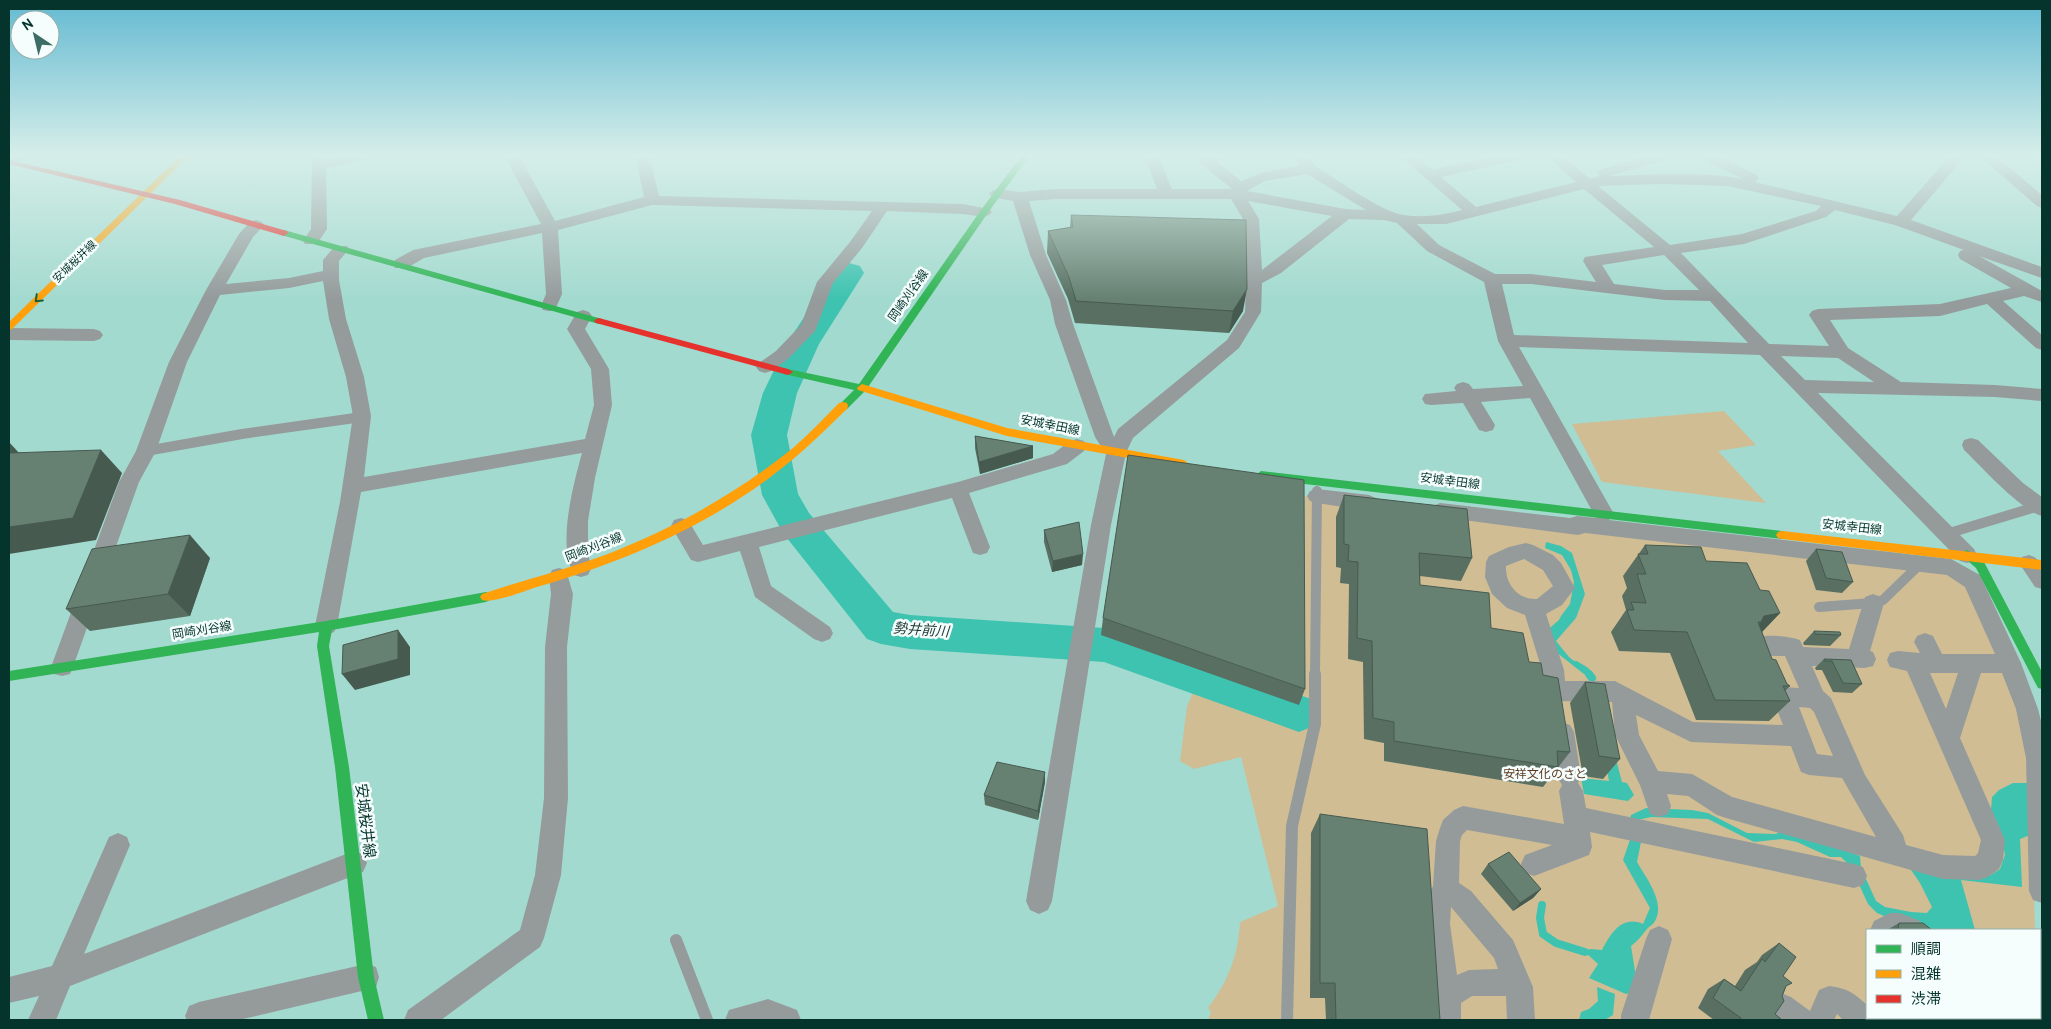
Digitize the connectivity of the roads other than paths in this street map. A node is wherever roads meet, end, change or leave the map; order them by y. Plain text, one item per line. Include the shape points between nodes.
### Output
1 (137, 203) edge
2 (178, 203) edge
3 (318, 203) edge
4 (537, 203) edge
5 (641, 203) edge
6 (739, 203) edge
7 (990, 203) edge
8 (1022, 203) edge
9 (1244, 203) edge
10 (1294, 203) edge
11 (1365, 203) edge
12 (1463, 203) edge
13 (1512, 203) edge
14 (1609, 203) edge
15 (1827, 203) edge
16 (1917, 203) edge
17 (1831, 204) junction
18 (882, 208) junction
19 (984, 212) junction
20 (1473, 212) junction
21 (1345, 214) junction
22 (1385, 215) junction
23 (1403, 220) junction
24 (1901, 222) junction
25 (256, 225) junction
26 (550, 227) junction
27 (1923, 230) junction
28 (311, 240) junction
29 (341, 249) junction
30 (1665, 249) junction
31 (400, 264) junction
32 (2042, 273) edge
33 (329, 275) junction
34 (1492, 279) junction
35 (1254, 281) junction
36 (1609, 288) junction
37 (214, 290) junction
38 (2026, 290) junction
39 (1713, 296) junction
40 (2042, 296) edge
41 (1990, 298) junction
42 (549, 306) junction
43 (583, 316) junction
44 (9, 328) edge
45 (9, 334) edge
46 (94, 335) dead end
47 (1507, 341) junction
48 (2042, 344) edge
49 (1766, 351) junction
50 (1842, 352) junction
51 (765, 367) junction
52 (1800, 386) junction
53 (862, 388) junction
54 (1898, 389) junction
55 (1464, 390) junction
56 (1535, 391) junction
57 (2042, 395) edge
58 (1431, 400) dead end
59 (362, 417) junction
60 (1486, 425) dead end
61 (594, 444) junction
62 (1971, 445) dead end
63 (1077, 446) junction
64 (146, 451) junction
65 (1116, 453) junction
66 (1194, 466) edge
67 (1251, 474) edge
68 (353, 486) junction
69 (958, 489) junction
70 (1317, 489) junction
71 (2040, 507) edge
72 (1604, 514) junction
73 (1519, 521) junction
74 (681, 526) junction
75 (1946, 534) junction
76 (748, 543) junction
77 (980, 546) dead end
78 (1904, 548) junction
79 (1522, 552) junction
80 (1967, 555) junction
81 (2036, 564) edge
82 (570, 572) junction
83 (2042, 581) edge
84 (1873, 603) junction
85 (1819, 607) dead end
86 (1533, 608) junction
87 (326, 626) junction
88 (822, 633) dead end
89 (1769, 650) junction
90 (2010, 662) junction
91 (1973, 663) junction
92 (62, 667) junction
93 (9, 676) edge
94 (2042, 684) edge
95 (1555, 691) junction
96 (1772, 691) junction
97 (1623, 697) junction
98 (1815, 698) junction
99 (1799, 736) junction
100 (1948, 738) junction
101 (1850, 768) junction
102 (1651, 780) junction
103 (1663, 821) junction
104 (1576, 827) junction
105 (1894, 843) dead end
106 (118, 845) dead end
107 (354, 863) junction
108 (1534, 864) dead end
109 (1854, 876) dead end
110 (1446, 889) junction
111 (2042, 892) edge
112 (1039, 901) dead end
113 (1884, 929) edge
114 (1908, 929) edge
115 (1659, 939) dead end
116 (676, 940) dead end
117 (60, 977) junction
118 (366, 977) junction
119 (1516, 982) junction
120 (9, 990) edge
121 (1447, 1008) edge
122 (199, 1016) dead end
123 (42, 1020) edge
124 (376, 1020) edge
125 (418, 1020) edge
126 (707, 1020) edge
127 (738, 1020) edge
128 (787, 1020) edge
129 (1287, 1020) edge
130 (1521, 1020) edge
131 (1635, 1020) edge
132 (1820, 1020) edge
133 (1863, 1020) edge

1 -> 44 main road, 安城桜井線
2 - 25 main road, 安城幸田線
3 - 28 street via 318,229
4 - 26 street
5 - 26 street
6 - 18 street
7 - 19 main road, 岡崎刈谷線
8 - 65 street via 1104,437
9 - 35 street via 1251,219
10 - 21 street
11 - 22 street
12 - 20 street
13 - 20 street
14 - 30 street
15 - 17 street
16 - 24 street
17 - 24 street
17 - 30 street via 1822,214 1744,239
18 - 19 street
18 - 51 street via 825,282 809,327 782,355
19 - 53 main road, 岡崎刈谷線
20 - 23 street via 1446,219
21 - 22 street
21 - 35 street via 1275,269
22 - 23 street
23 - 34 street via 1432,248
24 - 27 street
25 - 28 main road, 安城幸田線
25 - 37 street via 247,234
26 - 31 street via 419,254
26 - 42 street via 554,294
27 - 32 street
27 - 38 street
28 - 29 main road, 安城幸田線
29 - 31 main road, 安城幸田線
29 - 33 street via 331,260
30 - 36 street via 1590,261
30 - 39 street via 1684,264
31 - 42 main road, 安城幸田線
33 - 37 street via 290,283
33 - 59 street via 342,336 359,392
34 - 36 street via 1531,279
34 - 47 street
35 - 65 street via 1253,312 1233,344 1125,434
36 - 39 street via 1665,295
37 - 64 street via 178,362
38 - 40 street
38 - 41 street
39 - 49 street
41 - 48 street
41 - 50 street via 1940,310 1818,315
42 - 43 main road, 安城幸田線
43 - 51 main road, 安城幸田線
43 - 61 street via 576,329 600,369 604,405
45 - 46 street
47 - 49 street
47 - 56 street
49 - 50 street
49 - 52 street
50 - 54 street
51 - 53 main road, 安城幸田線
52 - 54 street
52 - 75 street
53 - 63 main road, 安城幸田線 via 1007,432
53 - 74 main road, 岡崎刈谷線 via 796,450 747,487
54 - 57 street
55 - 56 street
55 - 58 street
55 - 60 street
56 - 72 street
59 - 64 lane
59 - 68 street
61 - 68 street
61 - 82 street via 578,521 578,552
62 - 71 street
63 - 65 main road, 安城幸田線
63 - 69 street via 1060,459
64 - 92 street via 130,482
65 - 66 main road, 安城幸田線
65 - 112 street via 1101,525
67 - 70 main road, 安城幸田線
68 - 87 street
69 - 76 street
69 - 77 street
70 - 72 main road, 安城幸田線
70 - 73 street
70 - 129 lane via 1315,724 1292,826
71 - 75 lane
72 - 78 main road, 安城幸田線
73 - 79 street
73 - 90 street via 1578,527 1577,524 1951,567 1973,581
74 - 76 street via 698,554
74 - 82 main road, 岡崎刈谷線
75 - 80 street
76 - 88 street via 762,591
78 - 80 main road, 安城幸田線
78 - 84 lane via 1915,569 1882,600
79 - 86 street via 1509,554 1496,562 1496,578 1503,593 1516,603
79 - 86 street via 1526,551 1558,570 1564,588 1555,600
80 - 81 main road, 安城幸田線
80 - 94 main road via 1980,565
81 - 83 street
82 - 87 main road, 岡崎刈谷線 via 494,595
82 - 125 street via 562,594 556,647 556,798 548,875 531,938
84 - 85 lane
84 - 89 street via 1861,659
86 - 95 street via 1553,670
87 - 92 main road, 岡崎刈谷線
87 - 107 main road, 安城桜井線 via 323,646
89 - 96 street
89 - 98 street
90 - 91 street
90 - 111 street via 2027,709 2038,758
91 - 100 street
91 - 100 street via 1918,657
92 - 93 main road, 岡崎刈谷線
95 - 97 street via 1615,691
95 - 104 street
96 - 98 street
96 - 99 street
97 - 99 street via 1691,732
97 - 102 street via 1627,734
98 - 101 street via 1823,705
99 - 101 street via 1809,764
100 - 102 street via 1993,840 1990,860 1979,868 1943,866 1876,849 1726,807 1692,785
101 - 105 street
102 - 103 street
103 - 104 street
103 - 109 street
104 - 108 street via 1580,846
104 - 110 street via 1463,818 1452,828 1448,841
106 - 117 street
107 - 117 street
107 - 118 main road, 安城桜井線
110 - 119 street via 1462,900 1504,949
110 - 121 street via 1438,902 1437,924
113 - 114 street via 1895,925
115 - 131 street
116 - 126 lane
117 - 120 street
117 - 123 street
118 - 122 street
118 - 124 main road, 安城桜井線
119 - 121 street via 1469,983
119 - 130 street
127 - 128 street via 768,1012
132 - 133 street via 1828,1000 1844,1001

